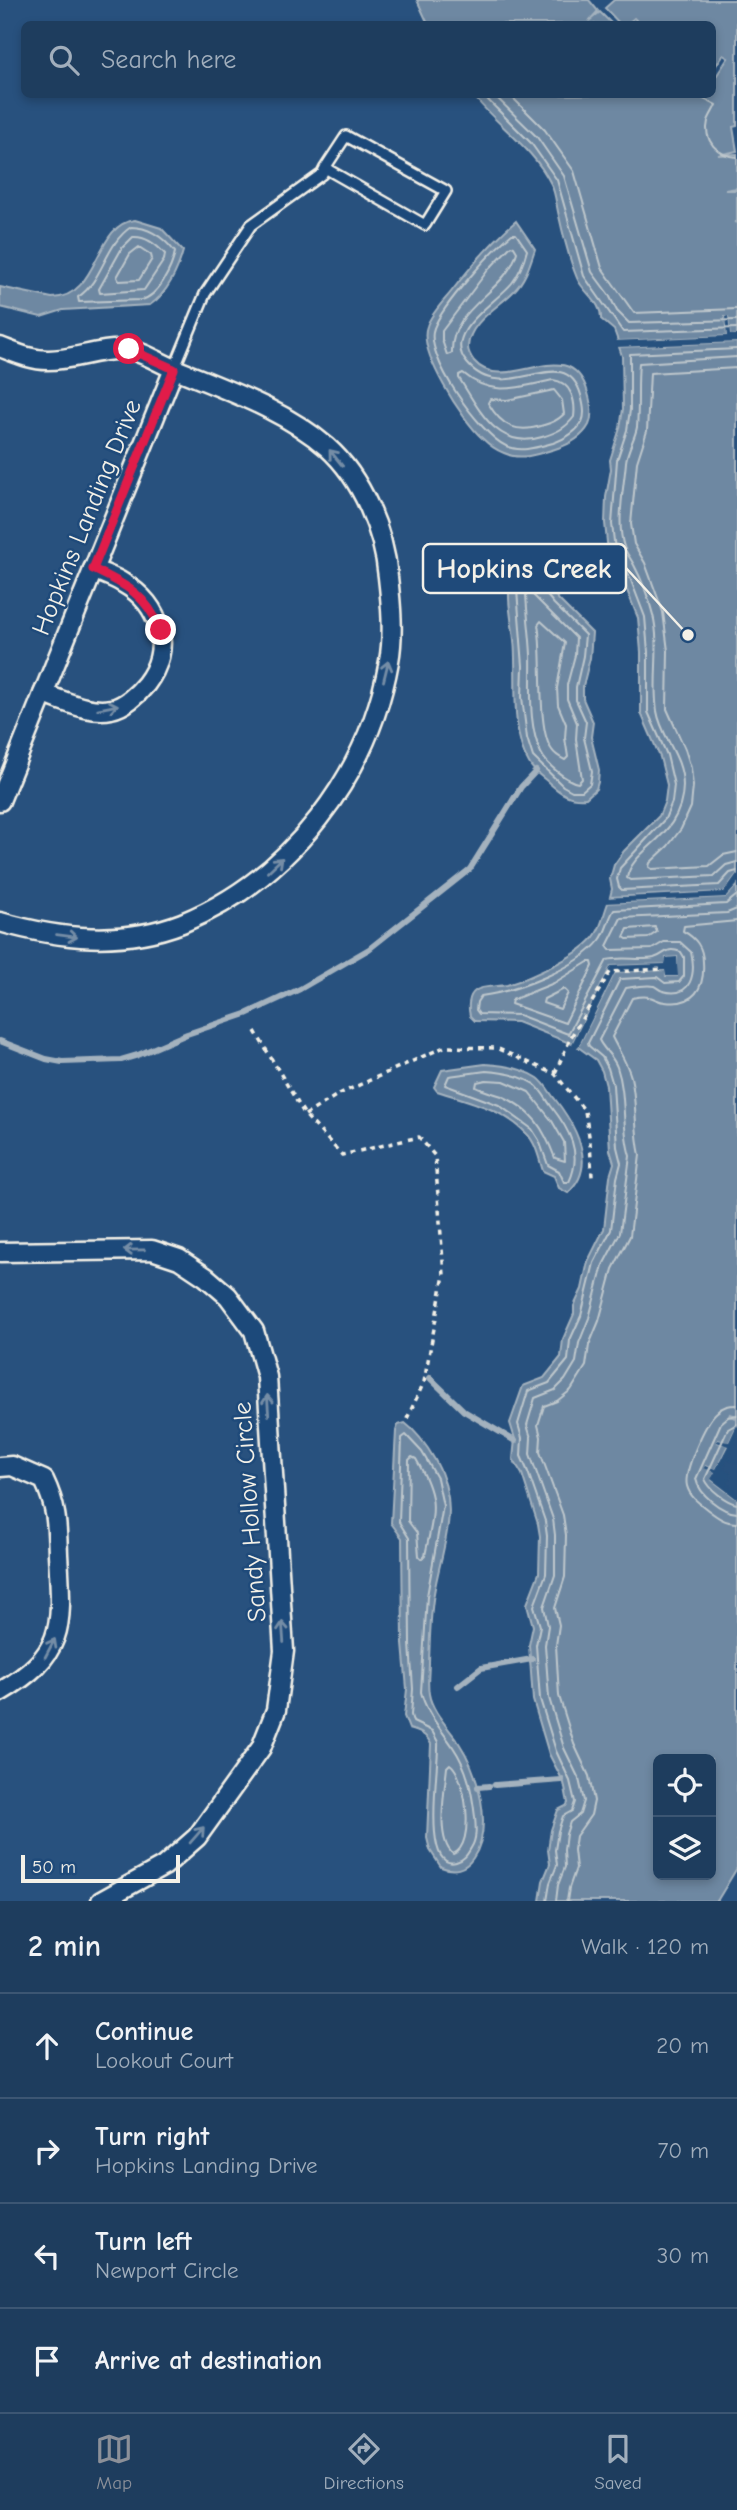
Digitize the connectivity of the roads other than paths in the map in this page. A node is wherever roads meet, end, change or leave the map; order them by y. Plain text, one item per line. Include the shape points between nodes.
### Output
1 (325, 169) junction
2 (0, 347) edge
3 (174, 369) junction
4 (93, 569) junction
5 (43, 694) junction
6 (0, 801) edge
7 (0, 922) edge
8 (0, 1252) edge
9 (0, 1467) edge
10 (0, 1692) edge
11 (102, 1901) edge

1 - 1 lane via 346,136 446,191 425,225
1 - 3 lane via 251,225 205,294
2 - 3 street via 27,358 50,360 129,349
3 - 4 street, Hopkins Landing Drive
7 -> 3 street via 88,939 133,936 181,923 231,898 269,872 336,794 359,754 378,704 390,659 386,549 355,481 329,449 294,423 227,389
4 - 5 street, Hopkins Landing Drive
5 -> 4 street via 93,709 112,709 139,693 157,669 161,630 153,611 124,583
5 - 6 street, Hopkins Landing Drive
11 -> 8 street, Sandy Hollow Circle via 164,1866 197,1837 261,1748 276,1710 284,1651 267,1377 254,1331 228,1296 179,1259 152,1250
10 -> 9 street via 43,1660 62,1611 54,1499 44,1480 12,1466

